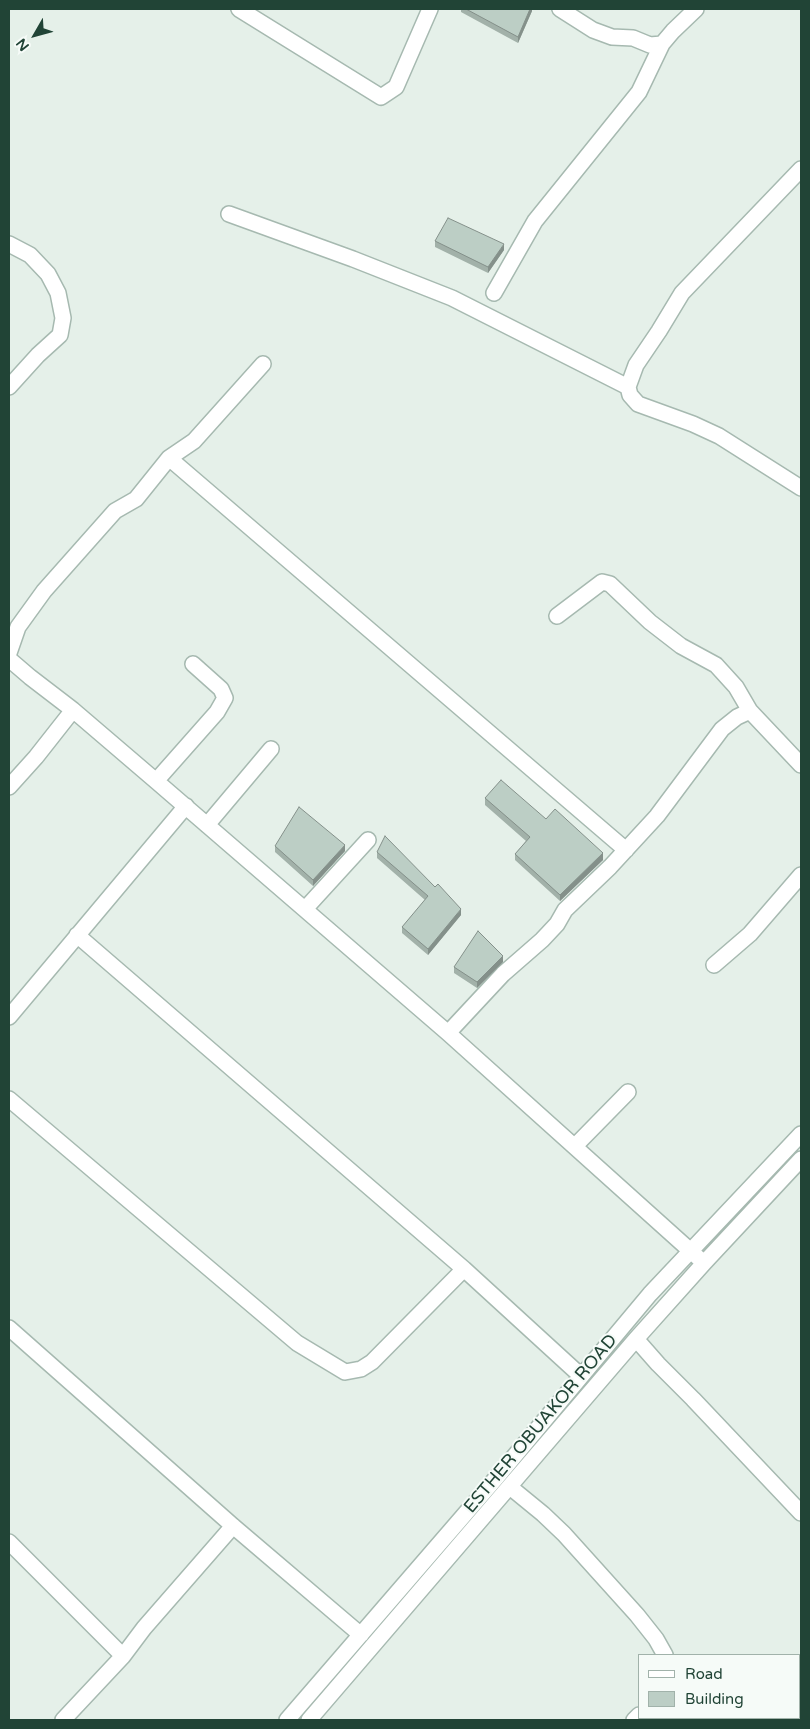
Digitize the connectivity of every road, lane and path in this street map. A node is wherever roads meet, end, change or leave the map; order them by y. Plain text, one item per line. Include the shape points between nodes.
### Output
1 (239, 9) edge
2 (430, 9) edge
3 (560, 9) edge
4 (696, 9) edge
5 (662, 44) junction
6 (801, 169) edge
7 (229, 214) dead end
8 (9, 244) edge
9 (494, 293) dead end
10 (262, 364) dead end
11 (628, 386) junction
12 (9, 387) edge
13 (170, 458) junction
14 (801, 488) edge
15 (557, 616) dead end
16 (9, 653) edge
17 (9, 659) edge
18 (194, 664) dead end
19 (73, 710) junction
20 (750, 711) junction
21 (271, 749) dead end
22 (801, 765) edge
23 (156, 781) junction
24 (9, 787) edge
25 (186, 806) junction
26 (207, 825) junction
27 (368, 840) dead end
28 (626, 850) junction
29 (801, 875) edge
30 (305, 910) junction
31 (77, 935) junction
32 (714, 965) dead end
33 (9, 1016) edge
34 (448, 1033) junction
35 (628, 1092) dead end
36 (9, 1099) edge
37 (801, 1134) edge
38 (575, 1146) junction
39 (801, 1159) edge
40 (691, 1251) junction
41 (704, 1263) junction
42 (464, 1270) junction
43 (9, 1328) edge
44 (636, 1339) junction
45 (582, 1376) junction
46 (510, 1487) junction
47 (801, 1513) edge
48 (234, 1526) junction
49 (9, 1542) edge
50 (361, 1635) junction
51 (664, 1654) edge
52 (123, 1656) junction
53 (62, 1720) edge
54 (287, 1720) edge
55 (309, 1720) edge

1 - 2 street via 381,97 396,87
3 - 5 street via 593,30 612,37 634,38 650,46
4 - 5 street
5 - 9 street via 639,92 535,221
6 - 11 street via 682,293 636,365
7 - 11 street via 452,298
8 - 12 street via 30,255 48,274 58,293 63,318 60,335
10 - 13 street via 194,441
11 - 14 street via 630,395 638,404 719,436
13 - 16 street via 136,499 116,511 44,591 18,627
13 - 28 street
15 - 20 street via 602,582 610,584 681,646 716,665 736,687
17 - 19 street
18 - 23 street via 221,689 225,698 217,712
19 - 23 street
19 - 24 street
20 - 22 street
20 - 28 street via 722,730 658,816
21 - 26 street
23 - 25 street
25 - 26 street
25 - 31 street
26 - 30 street
27 - 30 street
28 - 34 street via 565,910 547,935 503,974
29 - 32 street via 750,934
30 - 34 street
31 - 33 street
31 - 42 street
34 - 38 street
35 - 38 street
36 - 42 street via 297,1343 345,1372 361,1369 372,1362
37 - 40 street, ESTHER OBUAKOR ROAD
38 - 40 street
39 - 41 street, ESTHER OBUAKOR ROAD
40 - 41 street
40 - 45 street, ESTHER OBUAKOR ROAD via 650,1294
41 - 44 street, ESTHER OBUAKOR ROAD
42 - 45 street
43 - 48 street
44 - 46 street, ESTHER OBUAKOR ROAD
44 - 47 street
45 - 50 street, ESTHER OBUAKOR ROAD
46 - 51 street via 564,1534 637,1615
46 - 55 street, ESTHER OBUAKOR ROAD
48 - 50 street
48 - 52 street
49 - 52 street
50 - 54 street, ESTHER OBUAKOR ROAD
52 - 53 street

